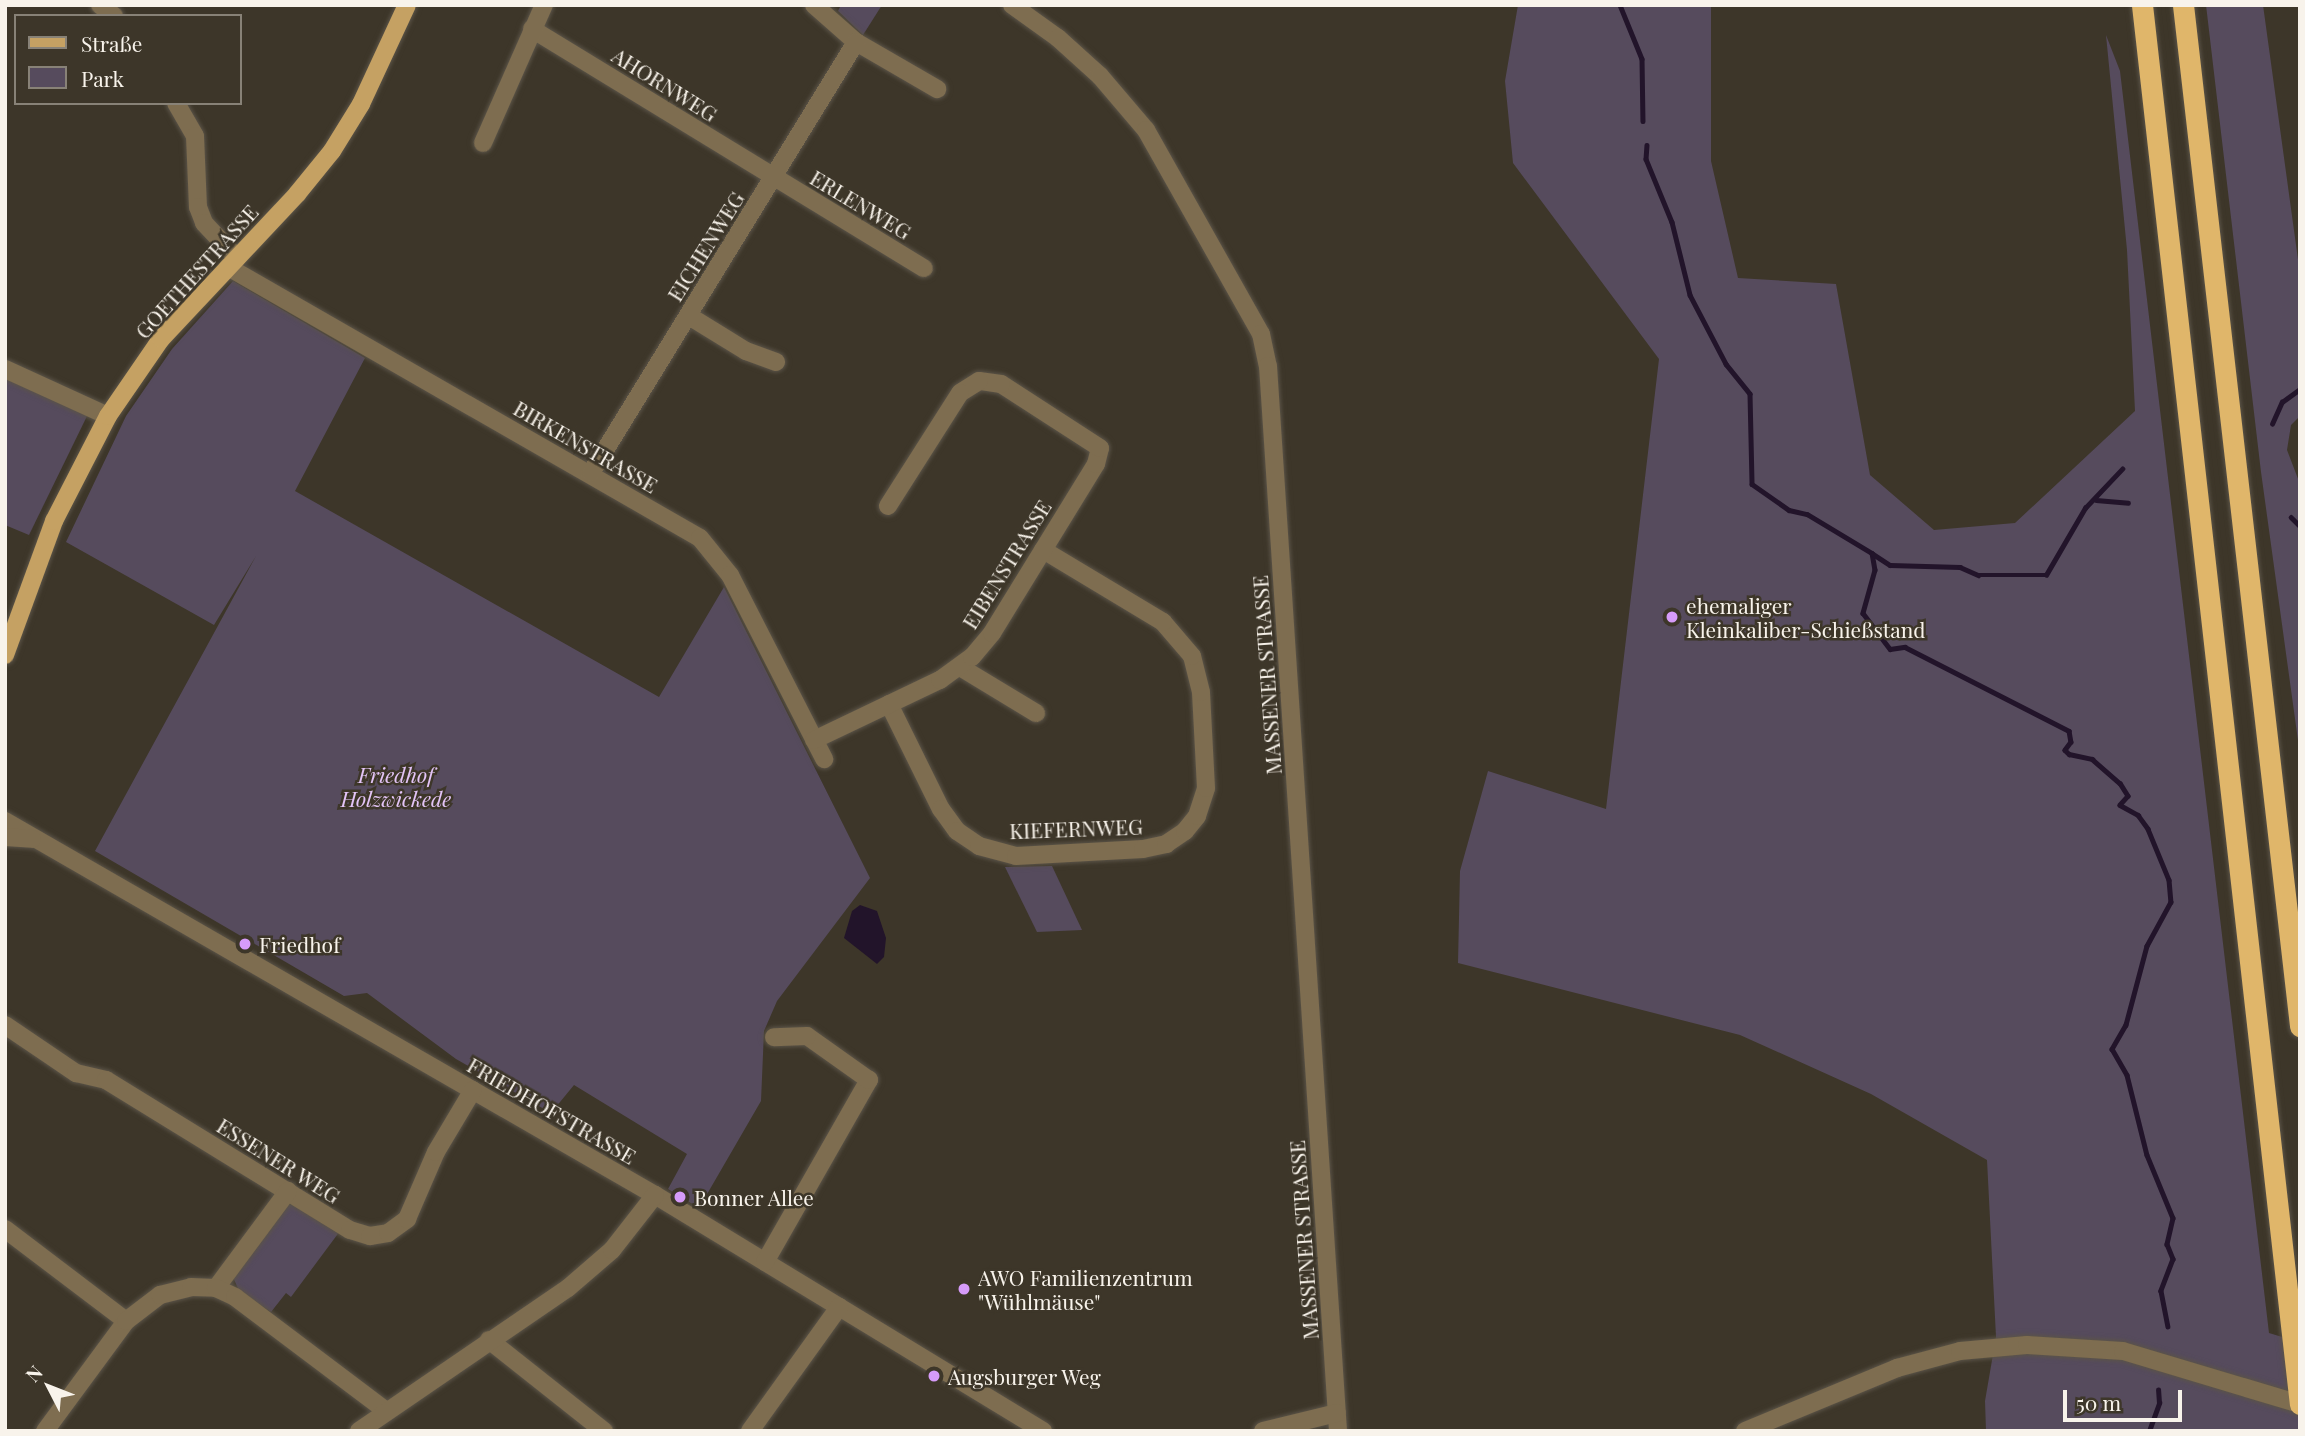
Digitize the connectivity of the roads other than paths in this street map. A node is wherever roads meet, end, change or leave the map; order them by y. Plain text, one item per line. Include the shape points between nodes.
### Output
1 (407, 5) edge
2 (544, 5) edge
3 (814, 5) edge
4 (1012, 5) edge
5 (2143, 5) edge
6 (2183, 5) edge
7 (532, 29) junction
8 (856, 42) junction
9 (937, 89) dead end
10 (177, 105) edge
11 (483, 143) dead end
12 (775, 178) junction
13 (233, 263) junction
14 (924, 268) dead end
15 (689, 316) junction
16 (776, 362) dead end
17 (5, 369) edge
18 (108, 416) junction
19 (591, 473) junction
20 (888, 506) dead end
21 (1043, 550) junction
22 (5, 655) edge
23 (960, 667) junction
24 (889, 704) junction
25 (1036, 713) dead end
26 (814, 740) junction
27 (824, 760) dead end
28 (5, 821) edge
29 (5, 837) edge
30 (32, 839) junction
31 (5, 1025) edge
32 (2300, 1026) edge
33 (774, 1037) dead end
34 (472, 1090) junction
35 (288, 1191) junction
36 (655, 1195) junction
37 (5, 1229) edge
38 (765, 1262) junction
39 (216, 1288) junction
40 (839, 1307) junction
41 (126, 1321) junction
42 (489, 1340) junction
43 (2300, 1404) edge
44 (385, 1410) junction
45 (1338, 1422) edge
46 (46, 1431) edge
47 (359, 1431) edge
48 (604, 1431) edge
49 (750, 1431) edge
50 (1043, 1431) edge
51 (1263, 1431) edge
52 (1745, 1431) edge

1 - 13 main road, GOETHESTRASSE via 361,104 331,151
2 - 7 street
3 - 8 street
4 - 45 street, MASSENER STRASSE via 1092,68 1146,130 1261,334 1269,380
5 - 43 highway
6 - 32 highway
7 - 11 street
7 - 12 street, AHORNWEG
8 - 9 street
8 - 12 street, EICHENWEG
10 - 13 street via 195,136 201,215
12 - 14 street, ERLENWEG
12 - 15 street, EICHENWEG
13 - 18 main road, GOETHESTRASSE via 161,339
13 - 19 street, BIRKENSTRASSE
15 - 16 street via 746,351
15 - 19 street, EICHENWEG
17 - 18 street
18 - 22 main road, GOETHESTRASSE via 54,521
19 - 26 street, BIRKENSTRASSE via 689,531 718,555
20 - 21 street, EIBENSTRASSE via 960,393 979,381 1000,384 1100,448 1096,464
21 - 23 street, EIBENSTRASSE via 992,633
21 - 24 street, KIEFERNWEG via 1163,622 1192,656 1201,692 1206,788 1197,816 1185,831 1166,844 1143,849 1016,856 979,846 957,831 941,809
23 - 24 street, EIBENSTRASSE
23 - 25 street
24 - 26 street, EIBENSTRASSE
26 - 27 street, BIRKENSTRASSE
28 - 30 street, FRIEDHOFSTRASSE
29 - 30 street, FRIEDHOFSTRASSE
30 - 34 street, FRIEDHOFSTRASSE
31 - 35 street, ESSENER WEG via 76,1073 106,1080
33 - 38 street via 807,1036 869,1080
34 - 35 street, ESSENER WEG via 436,1152 413,1209 396,1230 360,1234
34 - 36 street, FRIEDHOFSTRASSE
35 - 39 street
36 - 38 street, FRIEDHOFSTRASSE
36 - 42 street via 589,1272
37 - 41 street
38 - 40 street, FRIEDHOFSTRASSE
39 - 41 street via 191,1287 160,1294
39 - 44 street via 235,1297
40 - 49 street
40 - 50 street, FRIEDHOFSTRASSE
41 - 46 street
42 - 44 street
42 - 48 street
43 - 52 street via 2123,1352 2027,1345 1960,1351 1896,1368
44 - 47 street
45 - 51 street

